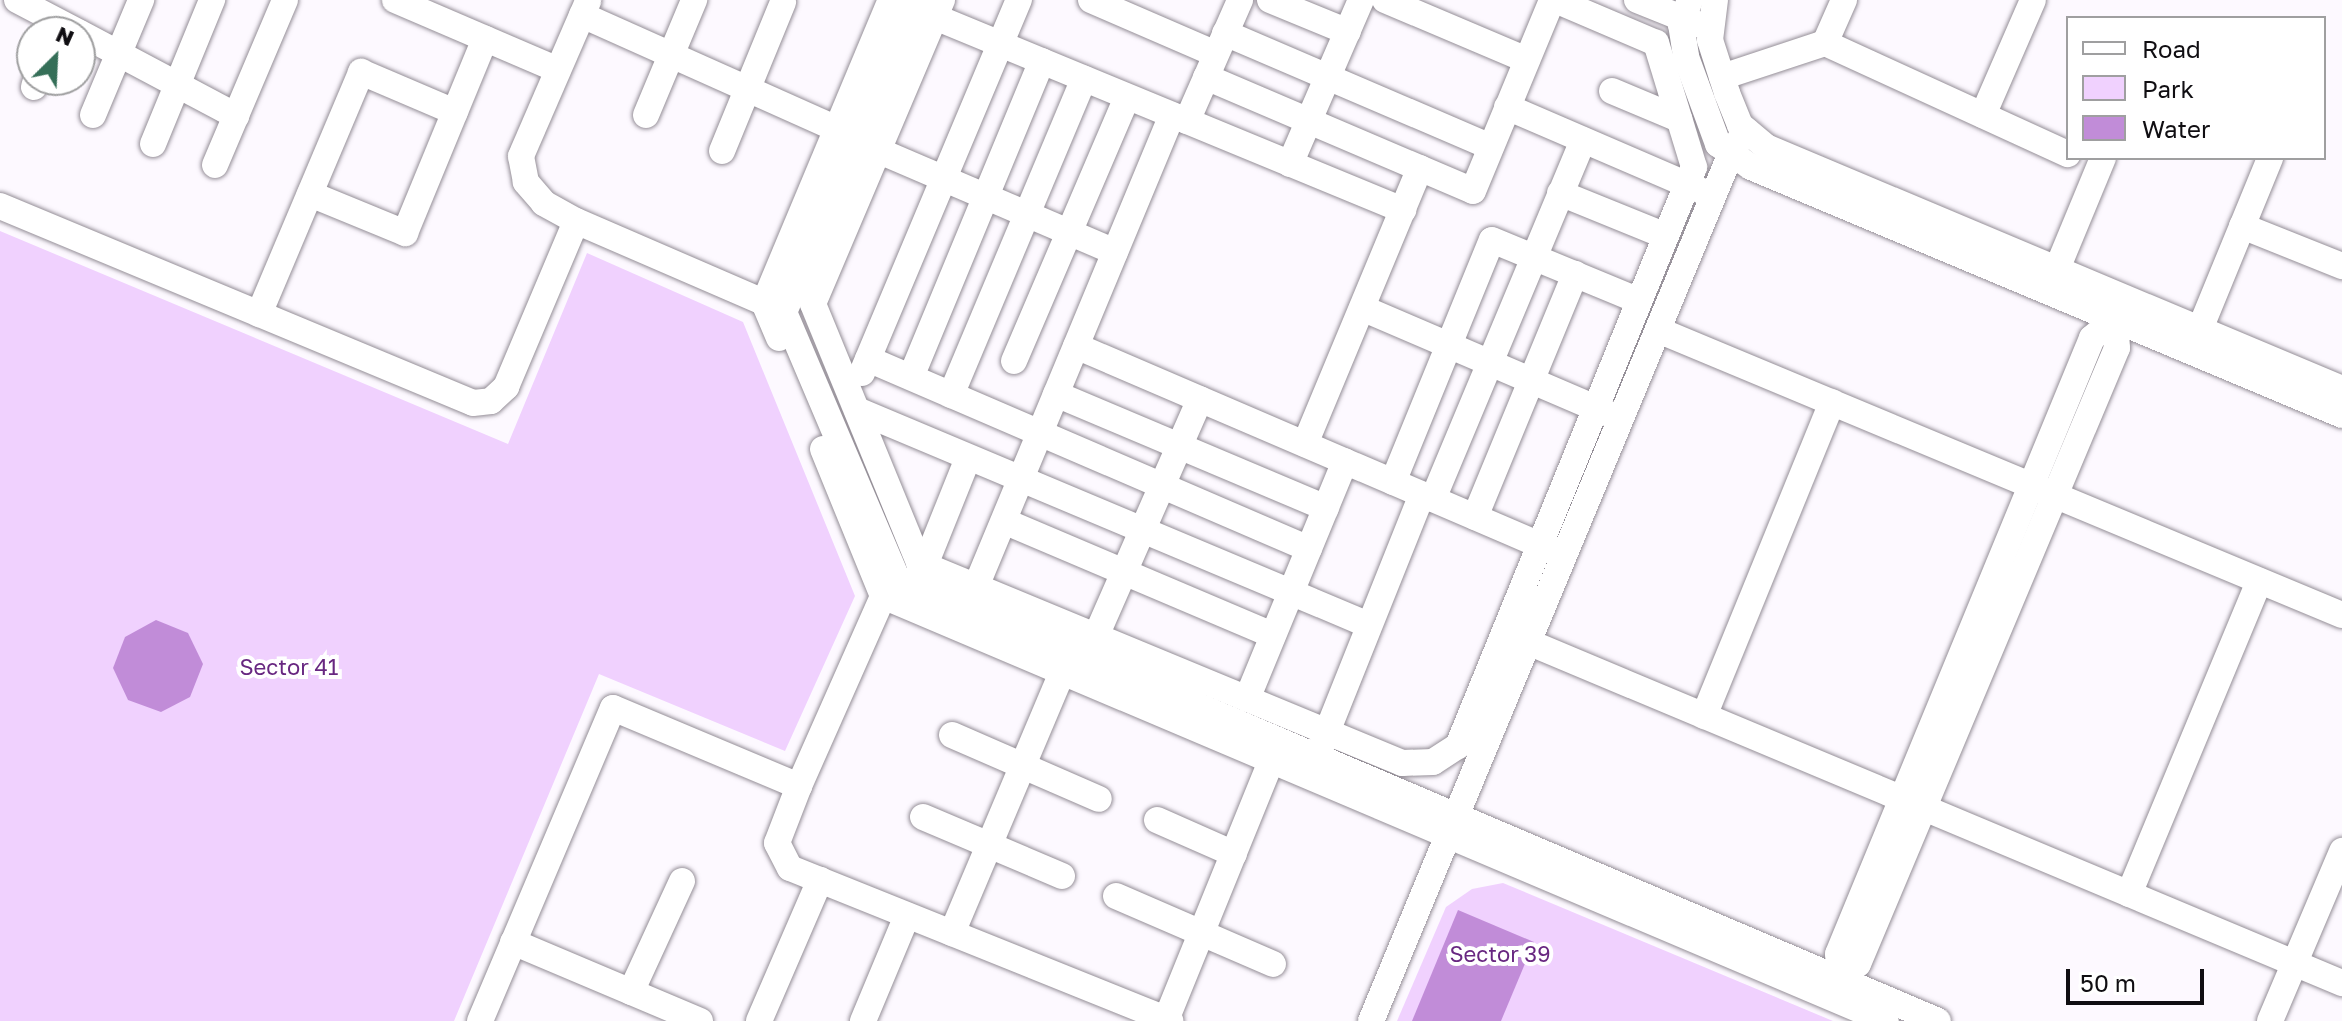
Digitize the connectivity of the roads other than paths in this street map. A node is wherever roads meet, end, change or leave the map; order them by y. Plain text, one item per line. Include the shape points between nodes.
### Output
1 (17, 0) edge
2 (141, 0) edge
3 (212, 0) edge
4 (285, 0) edge
5 (395, 0) edge
6 (694, 0) edge
7 (1019, 0) edge
8 (1091, 0) edge
9 (1240, 0) edge
10 (1270, 0) edge
11 (1361, 0) edge
12 (1385, 0) edge
13 (1554, 0) edge
14 (1637, 0) edge
15 (1715, 0) edge
16 (1844, 0) edge
17 (2033, 0) edge
18 (783, 2) dead end
19 (919, 5) edge
20 (1122, 6) edge
21 (585, 8) edge
22 (1686, 9) edge
23 (52, 16) edge
24 (1711, 30) junction
25 (1348, 32) junction
26 (485, 39) junction
27 (96, 40) edge
28 (1825, 43) junction
29 (1000, 44) junction
30 (119, 54) junction
31 (671, 55) junction
32 (1216, 55) junction
33 (1527, 60) junction
34 (1042, 61) junction
35 (558, 70) junction
36 (1722, 77) junction
37 (1328, 78) junction
38 (1084, 79) junction
39 (177, 85) junction
40 (747, 89) junction
41 (1612, 91) dead end
42 (1127, 97) junction
43 (1507, 107) junction
44 (455, 112) junction
45 (93, 115) dead end
46 (646, 115) dead end
47 (1983, 115) junction
48 (236, 116) junction
49 (1179, 118) junction
50 (1679, 119) junction
51 (1309, 121) junction
52 (1746, 130) junction
53 (857, 140) junction
54 (1583, 140) junction
55 (153, 144) dead end
56 (1491, 147) junction
57 (722, 151) dead end
58 (1731, 153) junction
59 (2066, 153) edge
60 (2269, 160) edge
61 (2094, 161) edge
62 (1290, 164) junction
63 (215, 165) dead end
64 (1420, 168) junction
65 (944, 179) junction
66 (1687, 184) junction
67 (1560, 193) junction
68 (310, 194) junction
69 (1713, 196) junction
70 (986, 197) junction
71 (0, 206) edge
72 (1403, 210) junction
73 (1027, 214) junction
74 (576, 221) junction
75 (2242, 226) junction
76 (1069, 232) junction
77 (1666, 236) junction
78 (1115, 252) junction
79 (1534, 257) junction
80 (2342, 266) edge
81 (2057, 269) junction
82 (1575, 274) junction
83 (1639, 301) junction
84 (774, 307) junction
85 (1362, 308) junction
86 (259, 314) junction
87 (2115, 319) junction
88 (2200, 329) junction
89 (1658, 330) junction
90 (1449, 345) junction
91 (1076, 346) junction
92 (868, 359) junction
93 (1014, 361) dead end
94 (1489, 363) junction
95 (911, 377) junction
96 (1531, 381) junction
97 (2342, 389) edge
98 (1056, 394) junction
99 (951, 395) junction
100 (1200, 399) junction
101 (1832, 402) junction
102 (854, 404) junction
103 (1596, 408) junction
104 (2342, 415) edge
105 (1621, 419) junction
106 (1040, 433) junction
107 (1305, 444) junction
108 (1180, 446) junction
109 (968, 458) junction
110 (1345, 461) junction
111 (1020, 480) junction
112 (1393, 482) junction
113 (1162, 486) junction
114 (2043, 490) junction
115 (1427, 497) junction
116 (1326, 508) junction
117 (1475, 517) junction
118 (1004, 521) junction
119 (1142, 531) junction
120 (1309, 549) junction
121 (1552, 550) junction
122 (925, 565) junction
123 (1124, 572) junction
124 (2259, 581) junction
125 (890, 587) junction
126 (1291, 593) junction
127 (972, 597) junction
128 (2342, 615) edge
129 (1369, 625) junction
130 (1273, 635) junction
131 (1528, 642) junction
132 (1091, 648) junction
133 (1062, 672) junction
134 (1247, 699) junction
135 (1704, 716) junction
136 (1327, 732) junction
137 (952, 735) dead end
138 (1317, 757) junction
139 (1271, 761) junction
140 (1022, 766) junction
141 (799, 786) junction
142 (1099, 799) dead end
143 (1913, 803) junction
144 (923, 817) dead end
145 (1157, 820) dead end
146 (1451, 826) junction
147 (989, 845) junction
148 (2342, 851) edge
149 (1234, 854) junction
150 (1062, 876) dead end
151 (820, 880) junction
152 (682, 881) dead end
153 (2129, 894) junction
154 (1116, 896) dead end
155 (907, 916) junction
156 (1202, 932) junction
157 (952, 933) junction
158 (513, 942) junction
159 (2294, 963) junction
160 (1273, 964) dead end
161 (1840, 980) junction
162 (2342, 983) edge
163 (631, 992) junction
164 (1168, 1020) edge
165 (480, 1021) edge
166 (700, 1021) edge
167 (759, 1021) edge
168 (863, 1021) edge
169 (1371, 1021) edge
170 (1886, 1021) edge
171 (1938, 1021) edge
172 (2270, 1021) edge

1 - 23 street
2 - 30 street
3 - 39 street
4 - 48 street
5 - 26 street
6 - 31 street
7 - 29 street
8 - 20 street
9 - 32 street
10 - 25 street
11 - 25 street
12 - 33 street
13 - 33 street
13 - 50 street via 1656,43
14 - 22 street
15 - 24 street
16 - 28 street
17 - 47 street
18 - 40 street
19 - 29 street
19 - 53 street
20 - 32 street
21 - 31 street
21 - 35 street
22 - 24 street
22 - 58 street via 1686,57 1718,144
24 - 36 street
25 - 37 street
26 - 35 street
26 - 44 street
27 - 30 street
28 - 36 street
28 - 47 street
29 - 34 street
29 - 65 street
30 - 39 street
30 - 45 street
31 - 40 street
31 - 46 street
32 - 37 street
32 - 49 street
32 - 51 street
33 - 43 street
34 - 38 street
34 - 70 street
35 - 74 street via 521,156 526,182 544,203
36 - 52 street
37 - 51 street
37 - 56 street
38 - 42 street
38 - 73 street
39 - 48 street
39 - 55 street
40 - 53 street
40 - 57 street
41 - 50 street
42 - 49 street
42 - 76 street
43 - 54 street
43 - 56 street
44 - 68 street via 405,233
44 - 68 street via 361,72
47 - 59 street
48 - 63 street
49 - 62 street
49 - 78 street
50 - 66 street via 1694,167
51 - 62 street
51 - 64 street
52 - 58 street
52 - 81 street via 1766,147
53 - 65 street
53 - 84 street
53 - 102 street via 813,304
54 - 66 street
54 - 67 street
56 - 64 street via 1473,191
58 - 69 street
58 - 87 street via 1751,167
60 - 75 street
61 - 81 street
62 - 72 street
64 - 72 street
65 - 70 street
65 - 92 street
66 - 69 street
66 - 77 street
67 - 77 street
67 - 79 street
68 - 86 street
69 - 89 street
70 - 73 street
70 - 95 street
71 - 86 street
72 - 85 street
73 - 76 street
73 - 99 street
74 - 84 street
74 - 86 street via 506,387 491,401 473,403
75 - 80 street
75 - 88 street
76 - 78 street
76 - 93 street
77 - 83 street
78 - 91 street
79 - 82 street
79 - 90 street via 1492,240
79 - 94 street
81 - 88 street
82 - 83 street
82 - 96 street
83 - 103 street
84 - 125 street
85 - 90 street
85 - 107 street
87 - 104 street
87 - 114 street via 2117,348
88 - 97 street
89 - 101 street
89 - 105 street
90 - 94 street
90 - 112 street
91 - 98 street
91 - 100 street
92 - 95 street
92 - 102 street
94 - 96 street
94 - 115 street
95 - 99 street
96 - 103 street
96 - 117 street
98 - 106 street
98 - 108 street
99 - 106 street
100 - 107 street
100 - 108 street
101 - 114 street
101 - 135 street
102 - 109 street
102 - 122 street via 919,563
103 - 105 street
103 - 121 street
105 - 121 street
106 - 111 street
106 - 113 street
107 - 110 street
108 - 113 street
108 - 116 street
109 - 111 street
109 - 122 street
110 - 112 street
110 - 116 street
111 - 118 street
111 - 119 street
112 - 115 street
113 - 119 street
113 - 120 street
114 - 124 street
114 - 143 street
115 - 117 street
115 - 129 street
116 - 120 street
117 - 121 street
118 - 123 street
118 - 127 street
119 - 123 street
119 - 126 street
120 - 126 street
121 - 131 street
121 - 136 street via 1458,746 1433,762 1402,763
122 - 127 street
123 - 130 street
123 - 132 street
124 - 128 street
124 - 153 street
125 - 127 street
125 - 133 street
125 - 141 street
126 - 129 street
126 - 130 street
127 - 132 street
129 - 136 street
130 - 134 street
131 - 135 street
131 - 146 street
132 - 134 street
132 - 138 street
133 - 139 street
133 - 140 street
134 - 136 street
135 - 143 street
136 - 138 street
137 - 140 street
138 - 146 street
139 - 146 street
139 - 149 street
140 - 142 street
140 - 147 street
141 - 151 street via 777,843 790,868
141 - 158 street via 613,708
143 - 153 street
143 - 161 street via 1858,964
144 - 147 street
145 - 149 street
146 - 161 street
146 - 169 street
146 - 170 street
147 - 150 street
147 - 157 street
148 - 159 street
149 - 156 street
151 - 155 street
151 - 167 street
152 - 163 street
153 - 159 street
154 - 156 street
155 - 157 street
155 - 168 street
156 - 160 street
156 - 164 street
157 - 164 street
158 - 163 street
158 - 165 street
159 - 162 street
159 - 172 street
161 - 171 street
163 - 166 street

